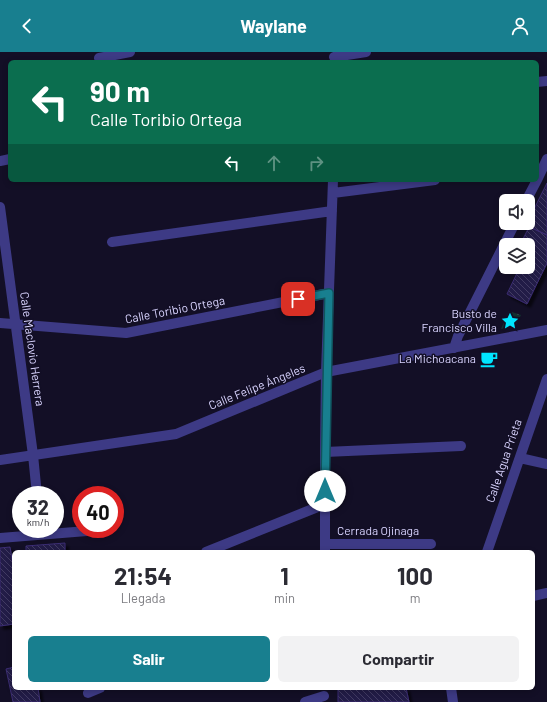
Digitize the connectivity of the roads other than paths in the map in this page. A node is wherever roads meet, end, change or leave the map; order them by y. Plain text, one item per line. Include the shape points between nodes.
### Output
1 (130, 52) edge
2 (366, 52) edge
3 (99, 57) edge
4 (334, 57) edge
5 (543, 164) edge
6 (539, 175) edge
7 (333, 182) edge
8 (420, 182) edge
9 (536, 182) edge
10 (333, 194) junction
11 (530, 194) edge
12 (0, 207) edge
13 (332, 211) junction
14 (512, 230) edge
15 (112, 242) dead end
16 (329, 293) junction
17 (0, 323) edge
18 (15, 325) junction
19 (547, 330) edge
20 (454, 348) junction
21 (326, 372) junction
22 (547, 379) edge
23 (461, 446) dead end
24 (325, 452) junction
25 (33, 455) junction
26 (520, 458) junction
27 (0, 460) edge
28 (547, 464) edge
29 (36, 486) edge
30 (325, 504) junction
31 (12, 536) edge
32 (0, 538) edge
33 (431, 544) dead end
34 (325, 548) edge
35 (211, 550) edge
36 (488, 550) edge
37 (547, 593) edge
38 (535, 596) edge
39 (95, 690) edge
40 (451, 690) edge
41 (88, 693) dead end
42 (324, 695) edge
43 (305, 702) edge
44 (454, 702) edge

1 - 3 street
2 - 4 street
5 - 6 street
7 - 10 street
8 - 10 street
9 - 11 street
10 - 13 street
12 - 18 street, Calle Maclovio Herrera
13 - 15 street
13 - 16 street
14 - 20 street
16 - 18 street, Calle Toribio Ortega via 126,333
16 - 21 street
17 - 18 street, Calle Toribio Ortega
18 - 25 street, Calle Maclovio Herrera
19 - 20 street, Calle Felipe Ángeles
20 - 21 street, Calle Felipe Ángeles
21 - 24 street
21 - 25 street, Calle Felipe Ángeles via 176,434
22 - 26 street, Calle Agua Prieta
23 - 24 street
24 - 30 street
25 - 27 street, Calle Felipe Ángeles
25 - 29 street, Calle Maclovio Herrera
26 - 28 street
26 - 36 street, Calle Agua Prieta
30 - 34 street
30 - 35 street
31 - 32 street
33 - 34 street, Cerrada Ojinaga
37 - 38 street
39 - 41 street
40 - 44 street
42 - 43 street

